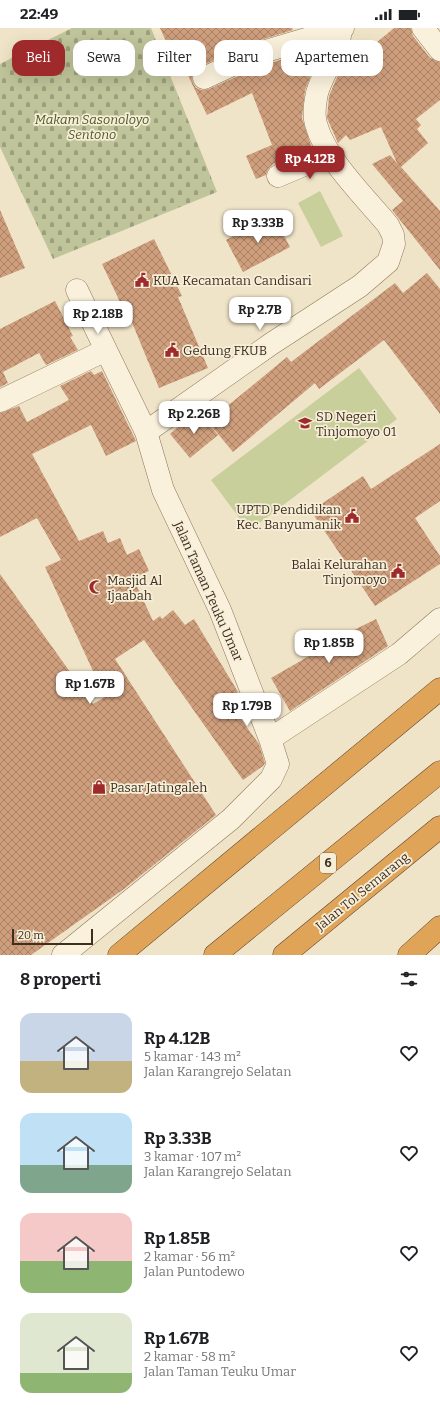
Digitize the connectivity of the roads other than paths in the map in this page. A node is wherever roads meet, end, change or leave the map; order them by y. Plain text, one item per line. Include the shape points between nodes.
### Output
1 (342, 28) edge
2 (423, 28) edge
3 (440, 50) edge
4 (204, 78) dead end
5 (330, 154) junction
6 (278, 176) dead end
7 (77, 290) dead end
8 (106, 350) junction
9 (0, 400) edge
10 (146, 432) junction
11 (440, 619) edge
12 (440, 689) edge
13 (270, 739) junction
14 (440, 772) edge
15 (440, 828) edge
16 (440, 927) edge
17 (63, 955) edge
18 (119, 955) edge
19 (215, 955) edge
20 (284, 955) edge
21 (409, 955) edge

1 - 4 street via 256,54
1 - 5 street via 317,93 314,108 315,123
2 - 3 street
5 - 6 street
5 - 10 street via 388,225 394,244 388,262 360,286
7 - 8 street, Jalan Taman Teuku Umar
8 - 9 street
8 - 10 street, Jalan Taman Teuku Umar
10 - 13 street, Jalan Taman Teuku Umar via 163,490 220,610
11 - 13 street via 399,654
12 - 18 highway
13 - 17 street, Jalan Taman Teuku Umar via 278,764 271,779 231,819
14 - 19 highway, 6
15 - 20 highway, Jalan Tol Semarang
16 - 21 highway

